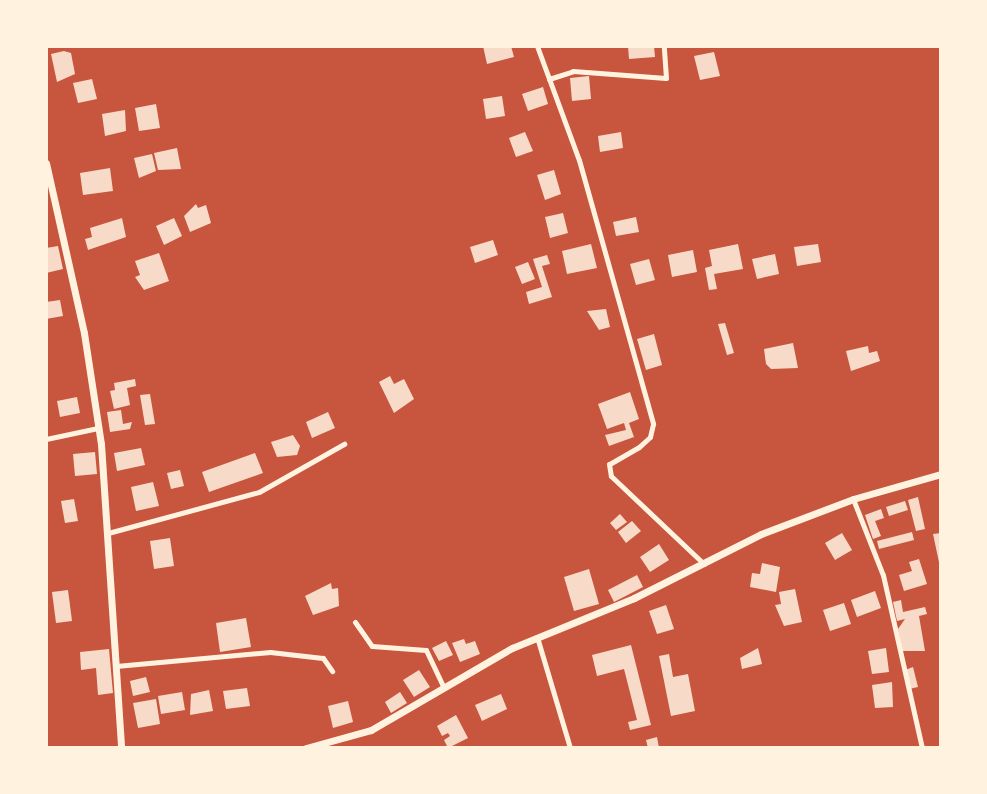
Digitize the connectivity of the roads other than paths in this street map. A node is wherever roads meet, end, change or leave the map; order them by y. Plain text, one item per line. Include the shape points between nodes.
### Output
1 (537, 46) edge
2 (664, 46) edge
3 (549, 79) junction
4 (47, 168) edge
5 (98, 428) junction
6 (46, 439) edge
7 (344, 444) dead end
8 (941, 474) edge
9 (853, 499) junction
10 (108, 533) junction
11 (704, 564) junction
12 (355, 622) dead end
13 (537, 637) junction
14 (116, 666) junction
15 (332, 671) dead end
16 (444, 688) junction
17 (121, 748) edge
18 (306, 748) edge
19 (570, 748) edge
20 (922, 748) edge

1 - 3 street
2 - 3 street via 666,78 573,71
3 - 11 street via 579,160 653,424 650,437 609,464 611,476
4 - 5 street via 84,333
5 - 6 street
5 - 10 street
7 - 10 street via 259,492
8 - 9 street
9 - 11 street via 761,534
9 - 20 street via 883,575
10 - 14 street
11 - 13 street
12 - 16 street via 372,646 426,650
13 - 16 street
13 - 19 street
14 - 15 street via 270,652 323,658
14 - 17 street
16 - 18 street via 371,730

